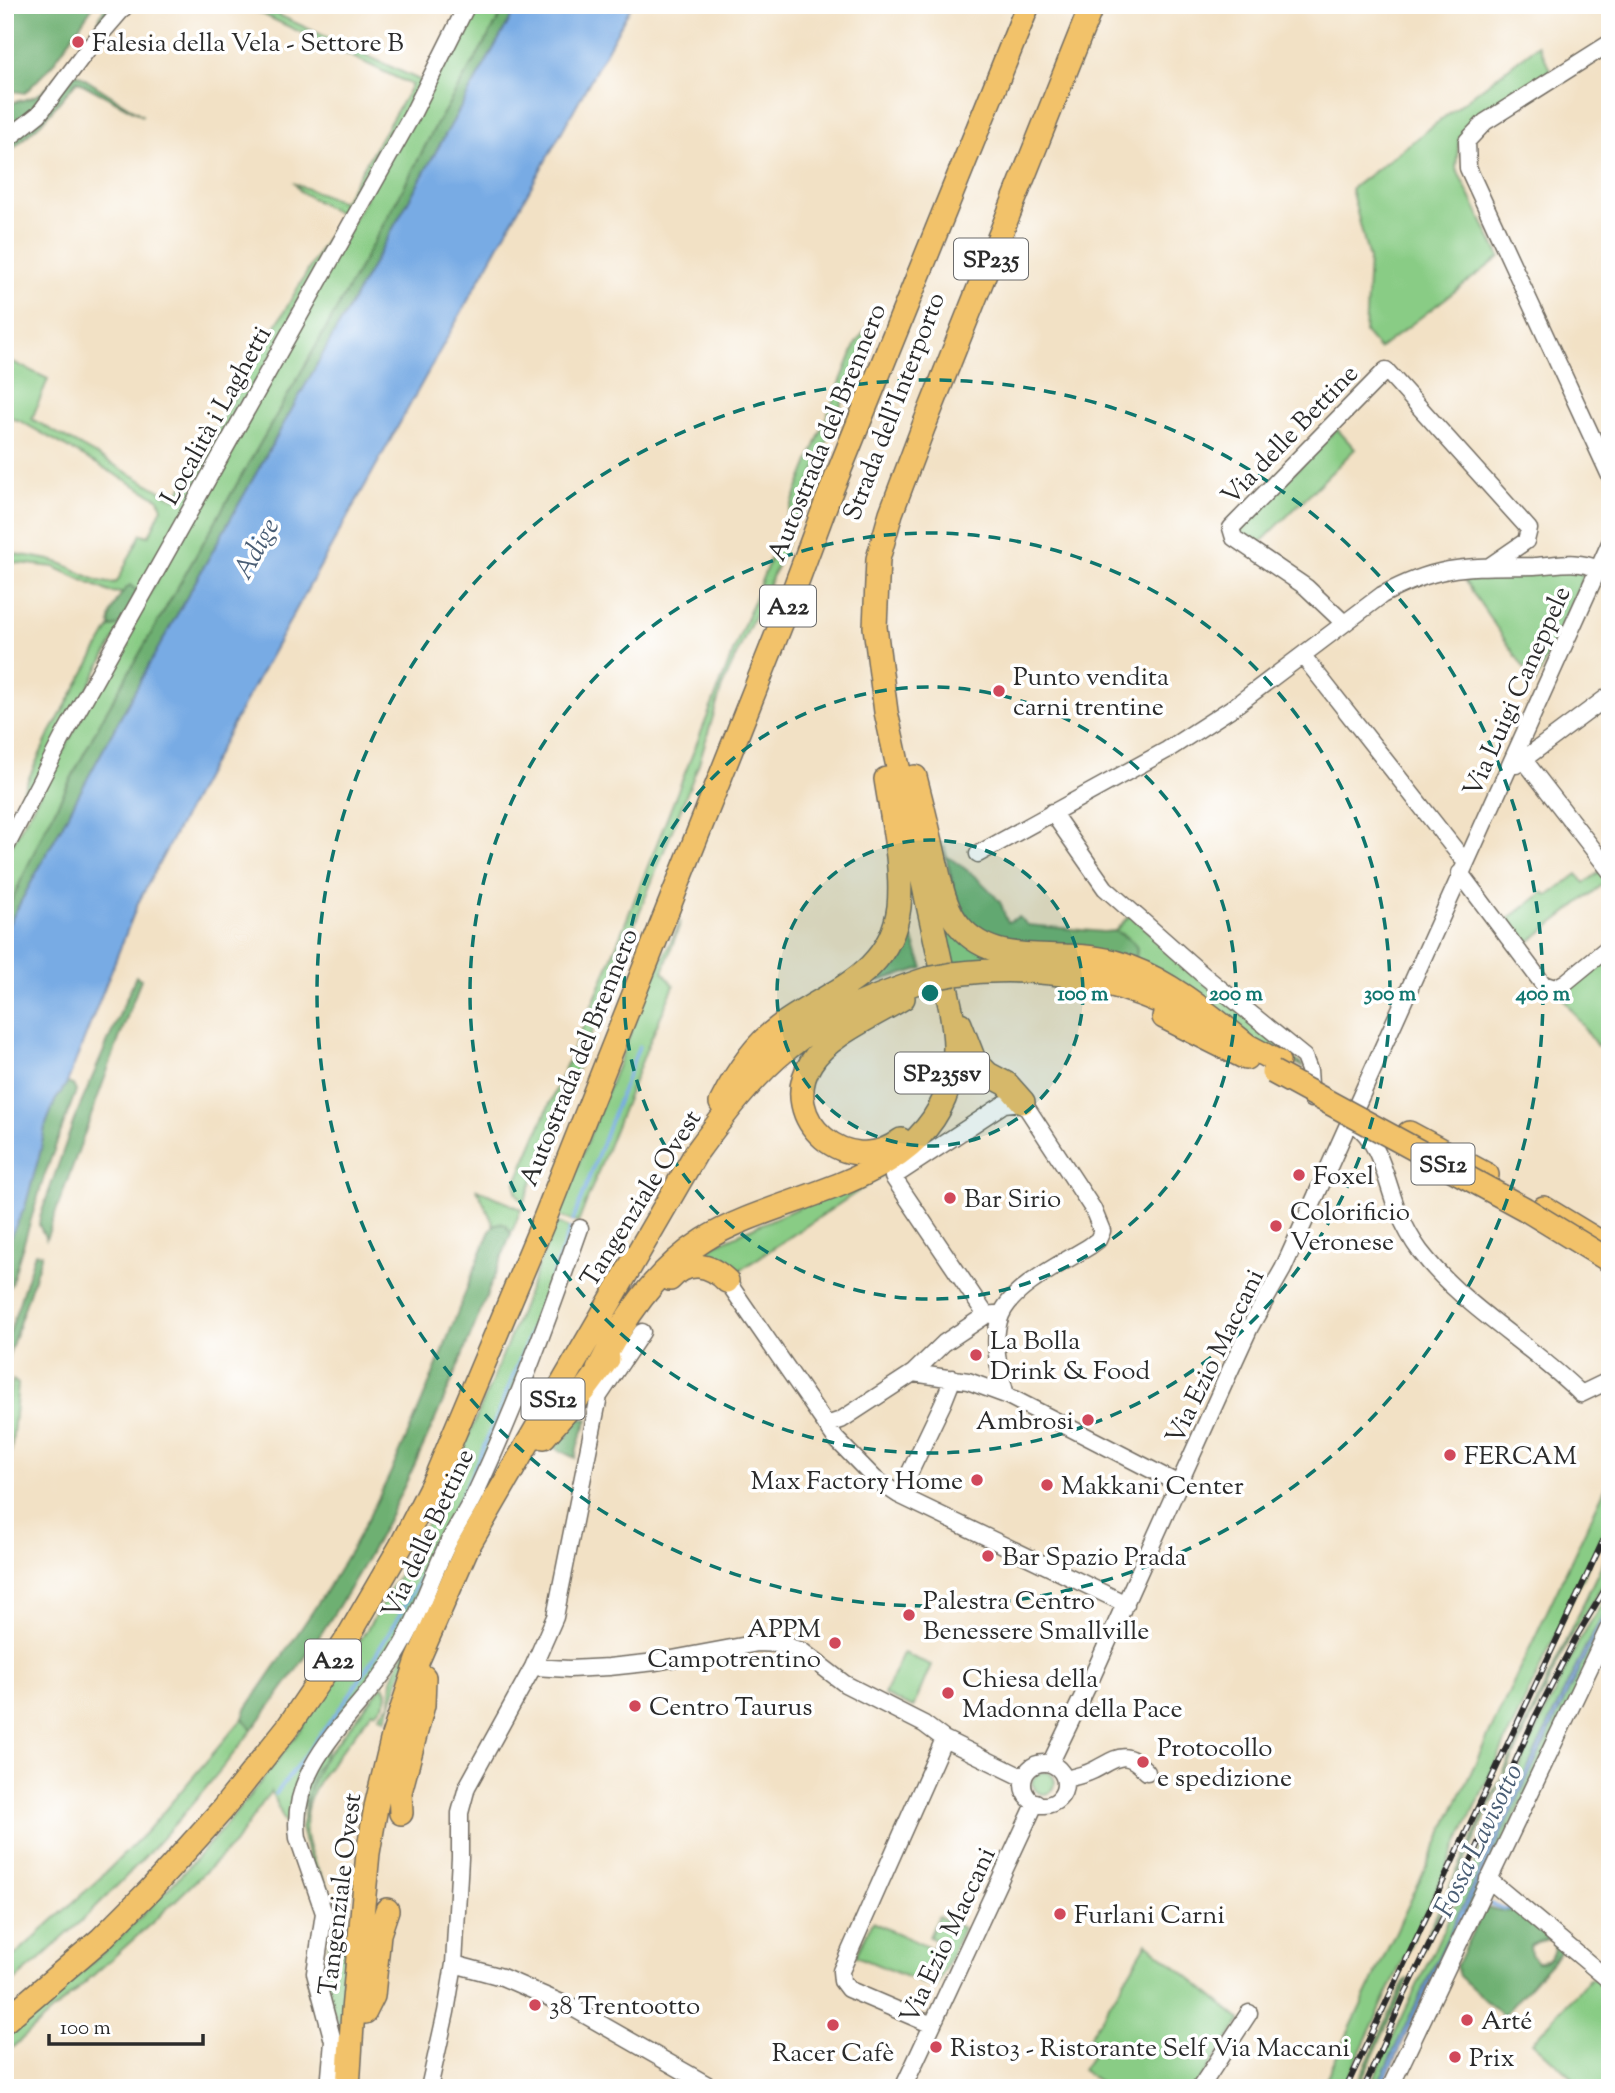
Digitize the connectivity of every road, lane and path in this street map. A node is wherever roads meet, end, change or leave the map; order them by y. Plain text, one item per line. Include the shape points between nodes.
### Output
1 (126, 5) edge
2 (467, 5) edge
3 (1013, 5) edge
4 (1028, 5) edge
5 (1079, 5) edge
6 (1092, 5) edge
7 (1610, 43) edge
8 (5, 141) edge
9 (1610, 475) edge
10 (1608, 550) edge
11 (1491, 565) junction
12 (1598, 569) junction
13 (1345, 623) junction
14 (1303, 656) junction
15 (879, 663) junction
16 (1610, 695) edge
17 (877, 719) junction
18 (1524, 760) junction
19 (1505, 774) junction
20 (1052, 812) junction
21 (5, 849) edge
22 (978, 854) dead end
23 (1463, 867) junction
24 (1610, 871) edge
25 (1610, 946) edge
26 (955, 980) junction
27 (928, 985) junction
28 (904, 998) junction
29 (951, 1010) junction
30 (1248, 1046) junction
31 (1276, 1067) junction
32 (1023, 1102) junction
33 (1345, 1119) junction
34 (696, 1153) junction
35 (540, 1210) junction
36 (580, 1228) dead end
37 (1610, 1248) edge
38 (1610, 1261) edge
39 (727, 1281) joint
40 (994, 1314) junction
41 (642, 1332) dead end
42 (944, 1342) junction
43 (598, 1370) junction
44 (914, 1373) junction
45 (946, 1377) junction
46 (1610, 1380) edge
47 (1006, 1395) junction
48 (826, 1425) junction
49 (544, 1437) junction
50 (1179, 1484) junction
51 (899, 1495) junction
52 (1126, 1604) junction
53 (1610, 1625) edge
54 (533, 1667) junction
55 (421, 1668) junction
56 (944, 1740) junction
57 (1051, 1764) junction
58 (370, 1767) dead end
59 (1147, 1772) dead end
60 (1024, 1778) junction
61 (1065, 1779) junction
62 (1036, 1802) junction
63 (401, 1813) dead end
64 (352, 1870) dead end
65 (1488, 1879) junction
66 (387, 1910) dead end
67 (454, 1964) junction
68 (1610, 1981) edge
69 (5, 2003) edge
70 (359, 2011) junction
71 (1249, 2013) dead end
72 (5, 2021) edge
73 (932, 2025) junction
74 (329, 2088) edge
75 (348, 2088) edge
76 (360, 2088) edge
77 (429, 2088) edge
78 (713, 2088) edge
79 (903, 2088) edge
80 (1200, 2088) edge
81 (1390, 2088) edge

1 - 8 street via 39,114
2 - 21 street, Località i Laghetti via 412,115 69,726
3 - 35 highway, Autostrada del Brennero / A22
4 - 35 highway, Autostrada del Brennero / A22
5 - 17 highway, Strada dell'Interporto / SP235 via 875,525 862,590
6 - 15 highway, Strada dell'Interporto / SP235 via 891,513 878,559 875,595
7 - 9 street via 1485,122 1467,141 1468,169
10 - 12 street, Via Luigi Caneppele
11 - 12 street, Via delle Bettine via 1575,562
11 - 13 street, Via delle Bettine via 1421,576 1382,596
11 - 13 street, Via delle Bettine via 1526,541 1529,529 1386,370 1231,528 1234,538 1306,587
12 - 19 street, Via Luigi Caneppele
13 - 14 street, Via delle Bettine
14 - 20 street, Via delle Bettine via 1167,750
14 - 23 street, Via Luigi Caneppele via 1461,857
15 - 29 highway, SP235sv
15 - 30 highway via 904,731 943,895 964,931 1004,954 1105,960 1153,978
16 - 18 street
17 - 28 highway, SP235sv via 937,995 944,1044 942,1075 925,1114 898,1143 865,1153 836,1147 822,1137 807,1115 803,1095 811,1063 835,1039
17 - 34 highway via 900,886 895,927 874,963 858,978 763,1040 727,1090
18 - 19 street
18 - 24 street, Via Luigi Caneppele
19 - 23 street, Via Luigi Caneppele
20 - 22 street, Via delle Bettine
20 - 33 street via 1105,888 1304,1057 1311,1100
23 - 25 street via 1543,984 1555,988 1566,982
23 - 33 street, Via Luigi Caneppele
26 - 27 highway, Tangenziale Ovest / SS12
26 - 30 highway, Tangenziale Ovest / SS12 via 1004,969 1080,975 1164,1003
26 - 31 highway, Tangenziale Ovest / SS12 via 1056,984 1102,994
27 - 28 highway, Tangenziale Ovest / SS12
27 - 34 highway, Tangenziale Ovest / SS12 via 851,1008 806,1034 730,1107
28 - 49 highway, Tangenziale Ovest / SS12 via 830,1032 775,1075 743,1111 711,1154
29 - 32 highway via 974,1060
29 - 43 highway, SP235sv via 955,1047 948,1088 934,1118 910,1147 885,1164 727,1226 702,1241 657,1278
30 - 31 highway, Tangenziale Ovest / SS12
31 - 37 highway, Tangenziale Ovest / SS12 via 1531,1200
31 - 38 highway, Tangenziale Ovest / SS12, bridge
32 - 40 street via 1093,1209 1102,1231 1098,1240
32 - 40 street via 1004,1104 894,1177
33 - 46 street via 1368,1136 1402,1219 1438,1272 1581,1394
33 - 50 street, Via Ezio Maccani via 1289,1257 1250,1327
34 - 55 highway, Tangenziale Ovest / SS12 via 467,1548
35 - 69 highway, Autostrada del Brennero / A22 via 423,1473 332,1639 276,1720 184,1835 93,1928
35 - 72 highway, Autostrada del Brennero / A22 via 436,1477 344,1644 288,1727 222,1810 101,1939
36 - 74 street, Via delle Bettine via 542,1336 477,1490 400,1648 313,1763 301,1792 298,1838 324,1913 315,1973 333,2041
39 - 43 highway via 705,1266 678,1271
39 - 48 street
40 - 42 street
40 - 47 street
41 - 54 street via 599,1396 555,1616
42 - 44 street
42 - 45 street
43 - 49 highway, SP235sv
44 - 45 street
44 - 48 street
45 - 47 street
45 - 51 street via 943,1403
47 - 50 street
48 - 51 street via 853,1459
49 - 55 highway, Tangenziale Ovest / SS12
50 - 52 street, Via Ezio Maccani
51 - 52 street
52 - 57 street, Via Ezio Maccani
53 - 65 street
54 - 56 street via 609,1667 758,1643 781,1644 802,1651 845,1684 924,1724
54 - 67 street via 467,1787 460,1813
55 - 58 highway via 402,1681 380,1751
55 - 63 highway via 423,1705 400,1793
55 - 70 highway, Tangenziale Ovest / SS12 via 382,1841
56 - 60 street
56 - 73 street via 841,1971 848,1989
57 - 60 street via 1035,1765
57 - 61 street
59 - 61 street via 1121,1756
60 - 62 street via 1025,1791
61 - 62 street via 1056,1800
62 - 73 street, Via Ezio Maccani
64 - 70 highway via 348,1987
65 - 68 street
65 - 81 street
66 - 70 highway via 379,1934 373,1996
67 - 77 street
67 - 78 street via 502,1977 571,2007
70 - 75 highway, Tangenziale Ovest / SS12
70 - 76 highway, Tangenziale Ovest / SS12
71 - 80 street
73 - 79 street, Via Ezio Maccani

